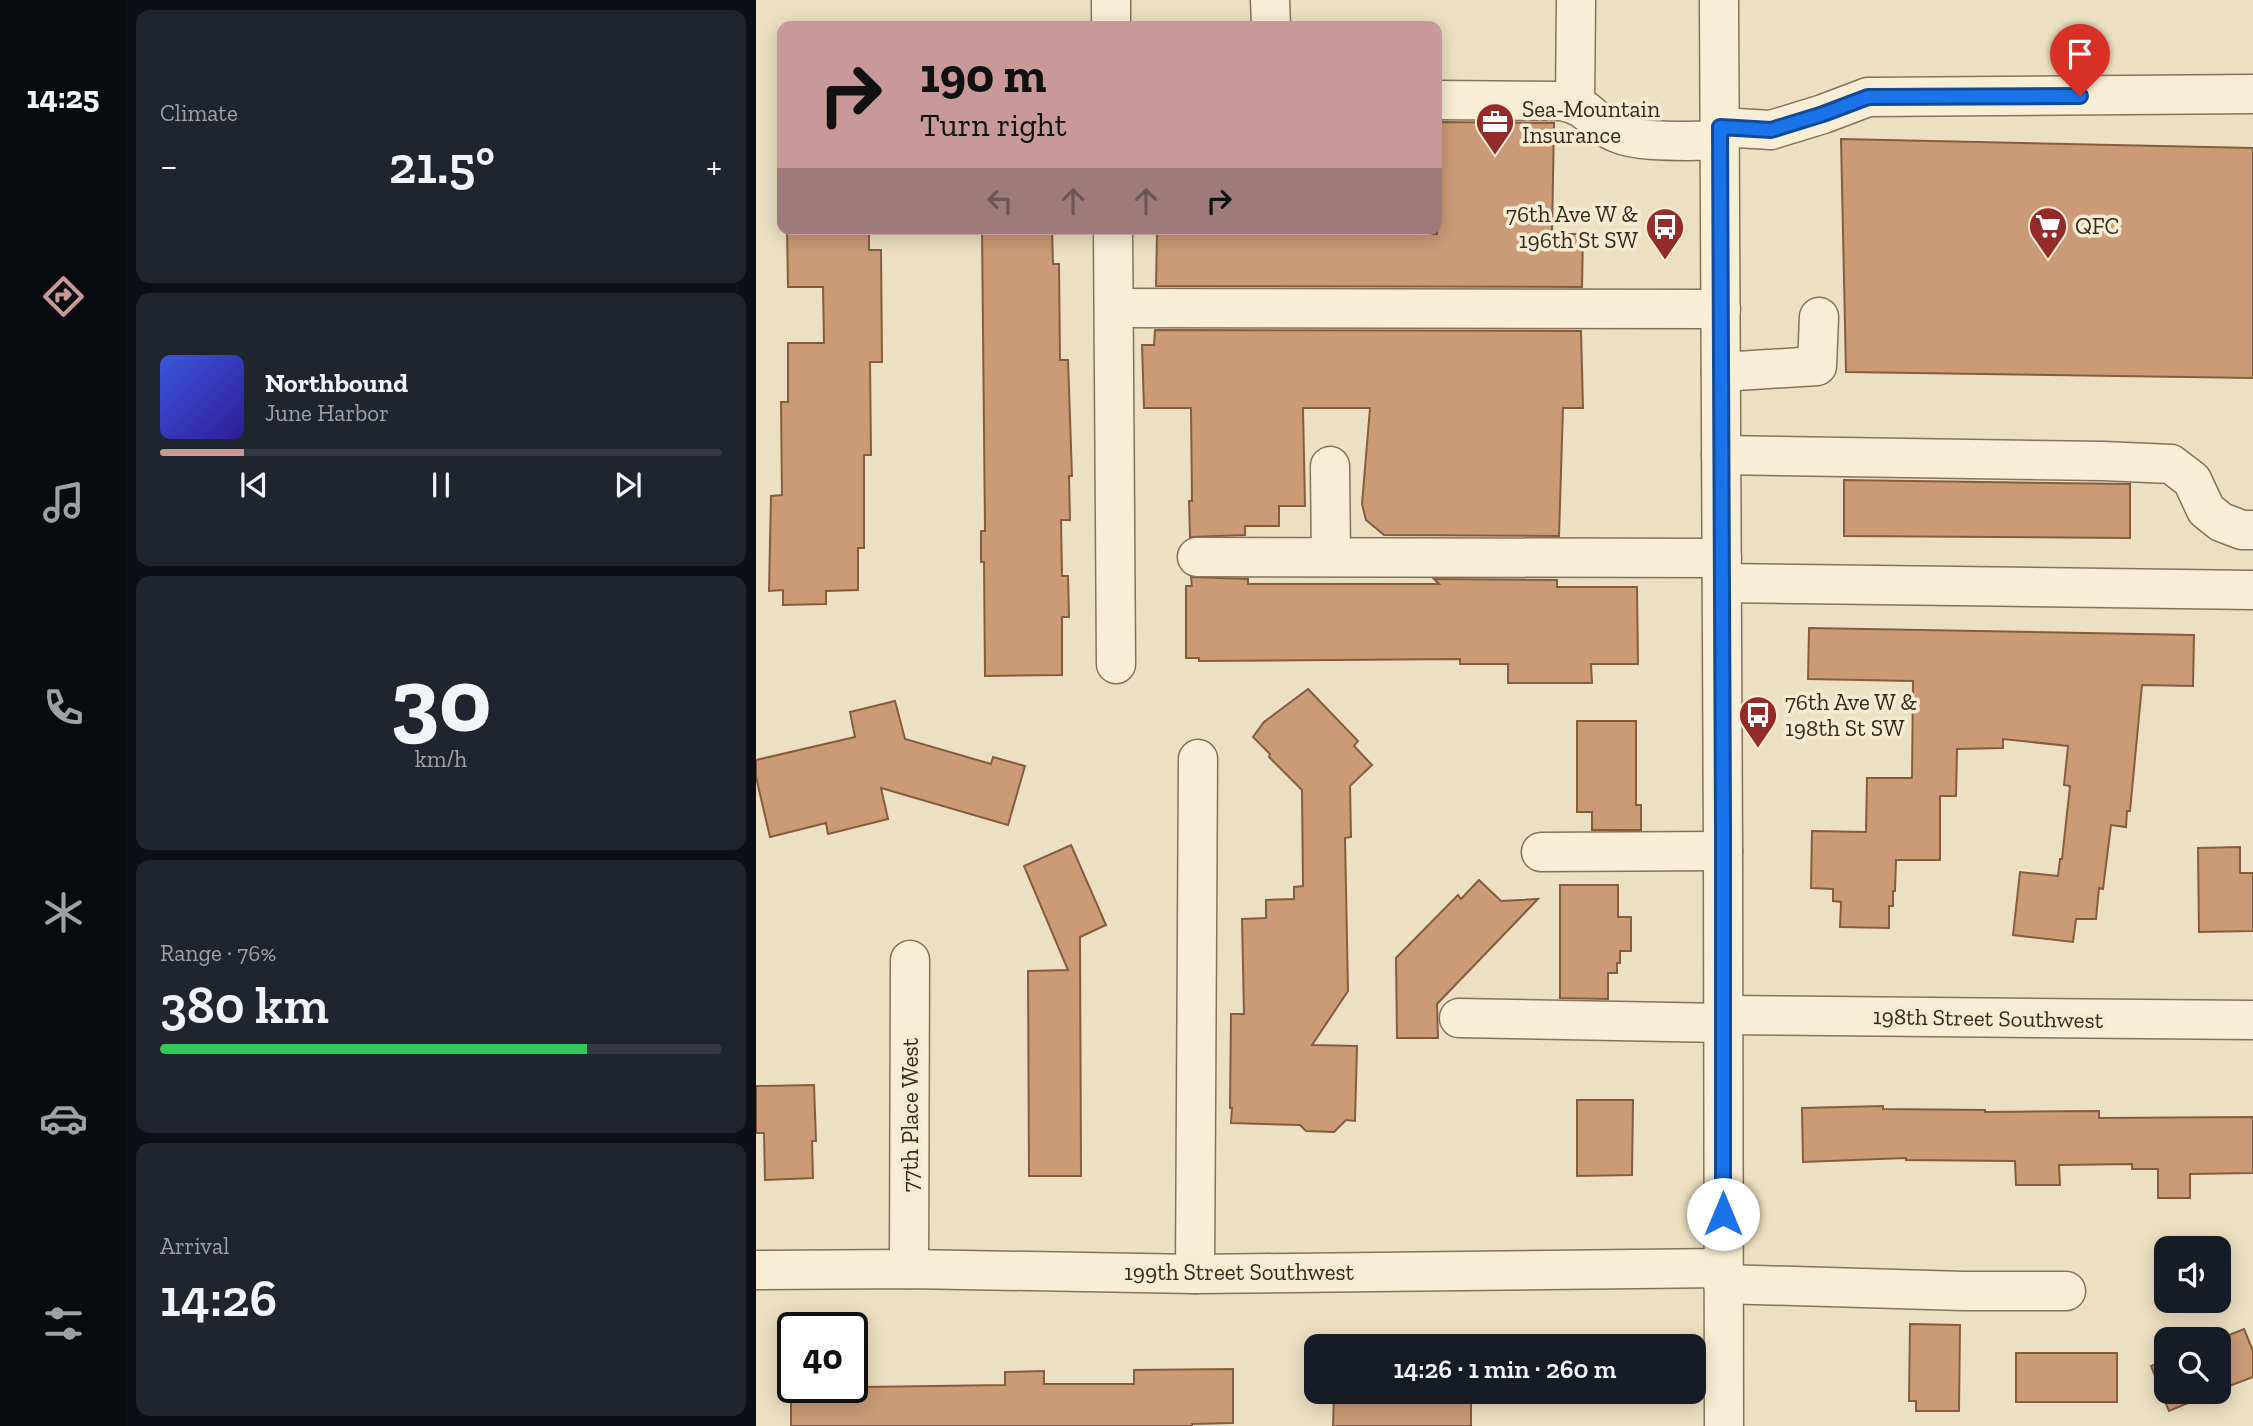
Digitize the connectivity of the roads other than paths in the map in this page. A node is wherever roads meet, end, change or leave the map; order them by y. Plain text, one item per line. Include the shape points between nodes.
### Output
1 (1111, 0) edge
2 (1270, 0) edge
3 (1576, 0) edge
4 (1719, 0) edge
5 (1111, 21) edge
6 (1270, 21) edge
7 (2253, 94) edge
8 (1442, 100) edge
9 (1575, 104) junction
10 (1720, 134) junction
11 (1113, 235) edge
12 (1114, 308) junction
13 (1721, 309) junction
14 (1819, 317) dead end
15 (1721, 372) junction
16 (1721, 455) junction
17 (1330, 466) dead end
18 (2253, 530) edge
19 (1197, 557) dead end
20 (1331, 557) junction
21 (1722, 571) junction
22 (2253, 590) edge
23 (1116, 664) dead end
24 (1198, 759) dead end
25 (1723, 851) junction
26 (1541, 852) dead end
27 (910, 960) dead end
28 (1459, 1018) dead end
29 (1723, 1019) junction
30 (2253, 1020) edge
31 (909, 1269) junction
32 (756, 1270) edge
33 (1195, 1274) junction
34 (1723, 1276) junction
35 (2066, 1291) dead end
36 (1724, 1426) edge

1 - 5 street
2 - 6 street
3 - 9 street
4 - 10 street
7 - 10 street via 1868,97 1771,130
8 - 9 street
9 - 10 street via 1602,126 1639,139
10 - 13 street
11 - 12 street
12 - 13 street
12 - 23 street
13 - 15 street
14 - 15 street via 1817,366
15 - 16 street
16 - 18 street via 2171,464 2192,480 2206,510 2221,522
16 - 21 street
17 - 20 street
19 - 20 street
20 - 21 street
21 - 22 street
21 - 25 street
24 - 33 street
25 - 26 street
25 - 29 street
27 - 31 street, 77th Place West
28 - 29 street, 198th Street Southwest
29 - 30 street, 198th Street Southwest
29 - 34 street
31 - 32 street, 199th Street Southwest
31 - 33 street, 199th Street Southwest
33 - 34 street, 199th Street Southwest
34 - 35 street, 199th Street Southwest via 1964,1291
34 - 36 street

